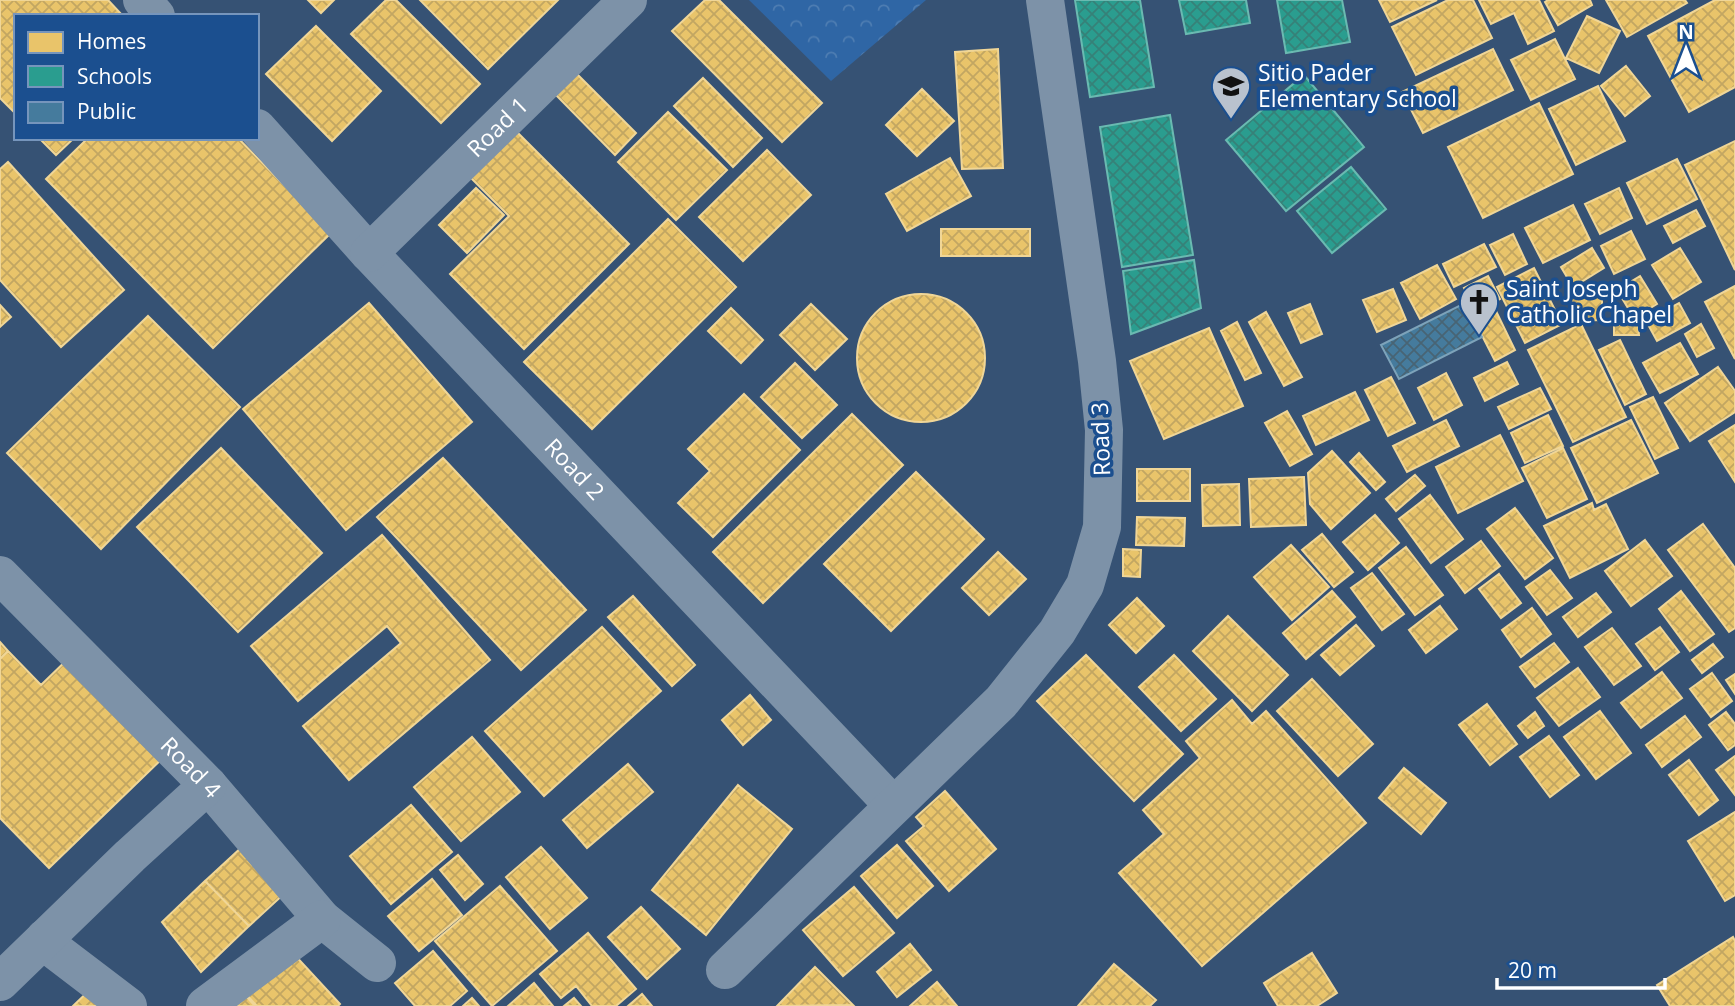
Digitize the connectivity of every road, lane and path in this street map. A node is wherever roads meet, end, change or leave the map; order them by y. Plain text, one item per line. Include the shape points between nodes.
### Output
1 (142, 0) edge
2 (628, 0) edge
3 (1045, 0) edge
4 (154, 14) edge
5 (259, 130) edge
6 (369, 253) junction
7 (0, 575) edge
8 (208, 785) junction
9 (893, 805) junction
10 (322, 919) junction
11 (45, 938) junction
12 (377, 962) dead end
13 (725, 970) dead end
14 (0, 982) edge
15 (128, 1006) edge
16 (205, 1006) edge

1 - 4 street
2 - 6 street, Road 1
3 - 9 street, Road 3 via 1098,374 1104,430 1102,527 1085,585 1057,632 1001,702
5 - 6 street, Road 2
6 - 9 street, Road 2
7 - 8 street, Road 4
8 - 10 street, Road 4
8 - 11 street
9 - 13 street, Road 3
10 - 12 street, Road 4
10 - 16 street
11 - 14 street
11 - 15 street

